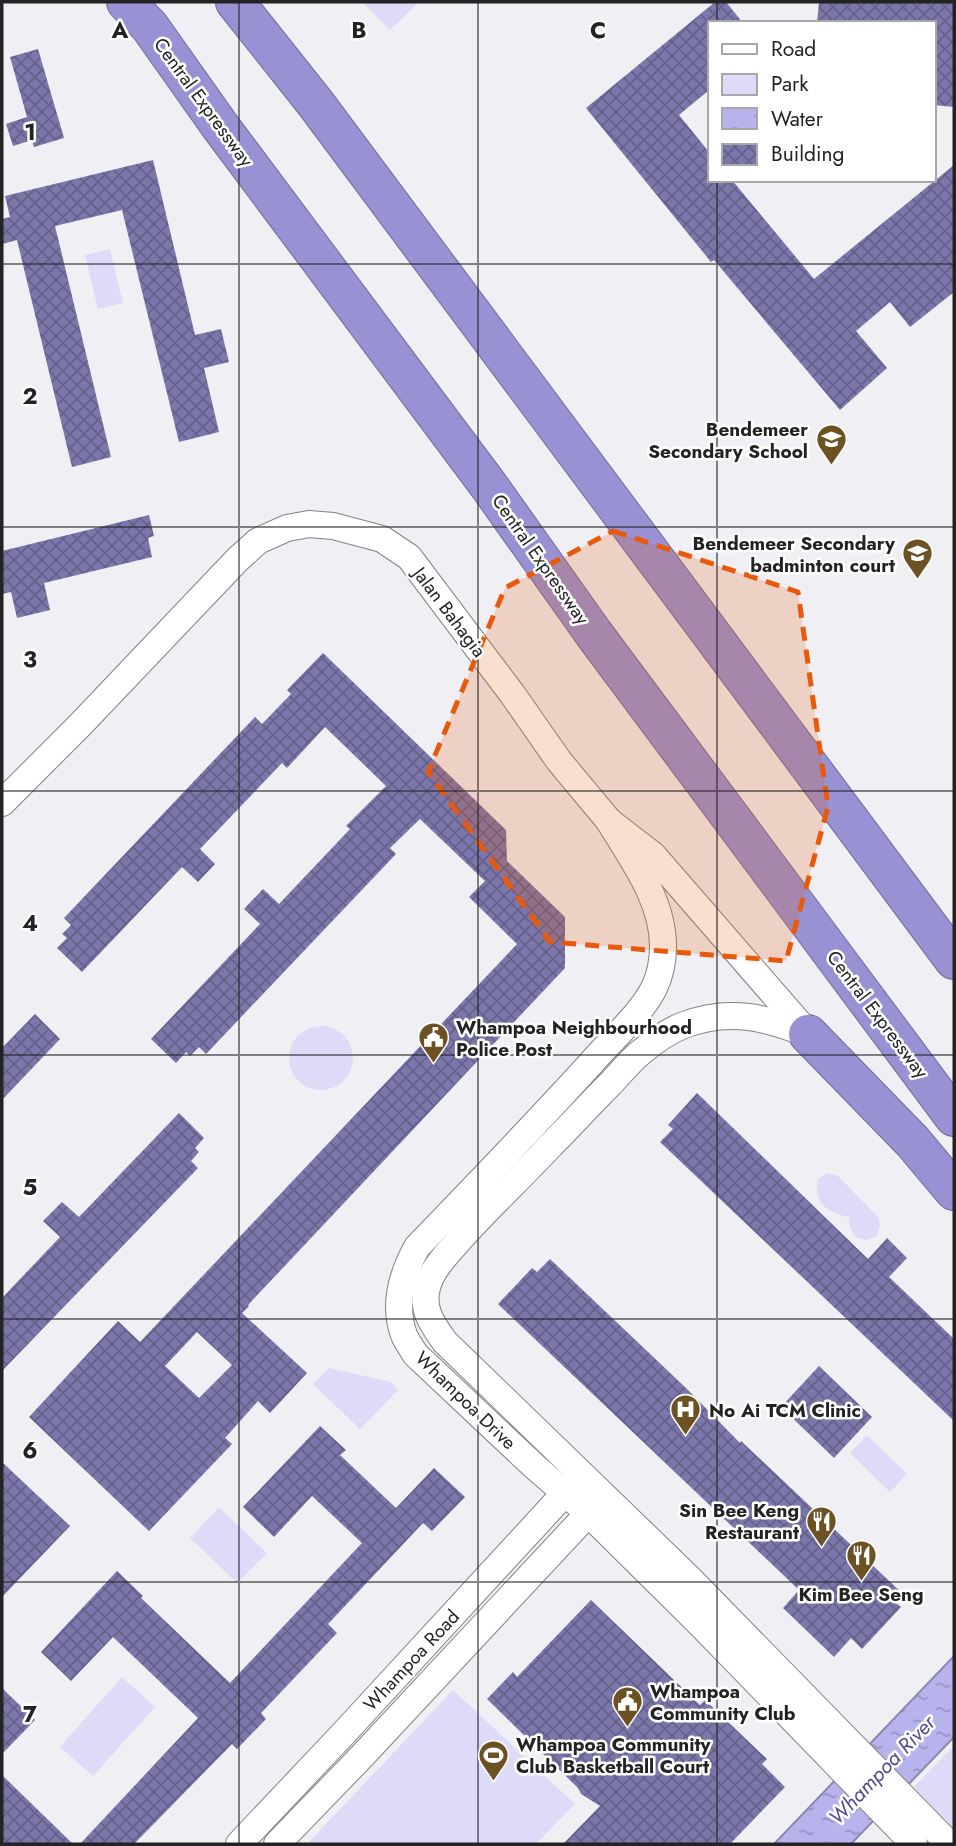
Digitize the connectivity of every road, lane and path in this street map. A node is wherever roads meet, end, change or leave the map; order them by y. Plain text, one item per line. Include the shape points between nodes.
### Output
1 (126, 2) edge
2 (235, 2) edge
3 (2, 802) edge
4 (609, 821) junction
5 (954, 960) edge
6 (808, 1034) junction
7 (954, 1116) edge
8 (954, 1191) edge
9 (573, 1484) junction
10 (596, 1505) junction
11 (903, 1814) junction
12 (239, 1844) edge
13 (276, 1844) edge
14 (914, 1844) edge
15 (949, 1844) edge

1 - 7 highway, Central Expressway via 150,27
2 - 5 highway via 316,104
3 - 4 street, Jalan Bahagia via 237,560 258,541 309,524 382,539 409,557 559,761
4 - 6 street, Jalan Bahagia via 653,855
4 - 9 street, Whampoa Drive via 656,904 662,926 661,967 654,988 575,1080 417,1247 402,1280 400,1297 404,1336 416,1355
6 - 8 highway
6 - 9 street, Whampoa Drive via 738,1014 684,1025 664,1035 637,1055 494,1201 437,1267 428,1284 425,1303 437,1331
9 - 10 street, Whampoa Drive
9 - 12 street, Whampoa Road
10 - 11 street, Whampoa Drive via 701,1625 824,1735
10 - 13 street, Whampoa Road
11 - 14 street, Whampoa Drive
11 - 15 street, Whampoa Drive

